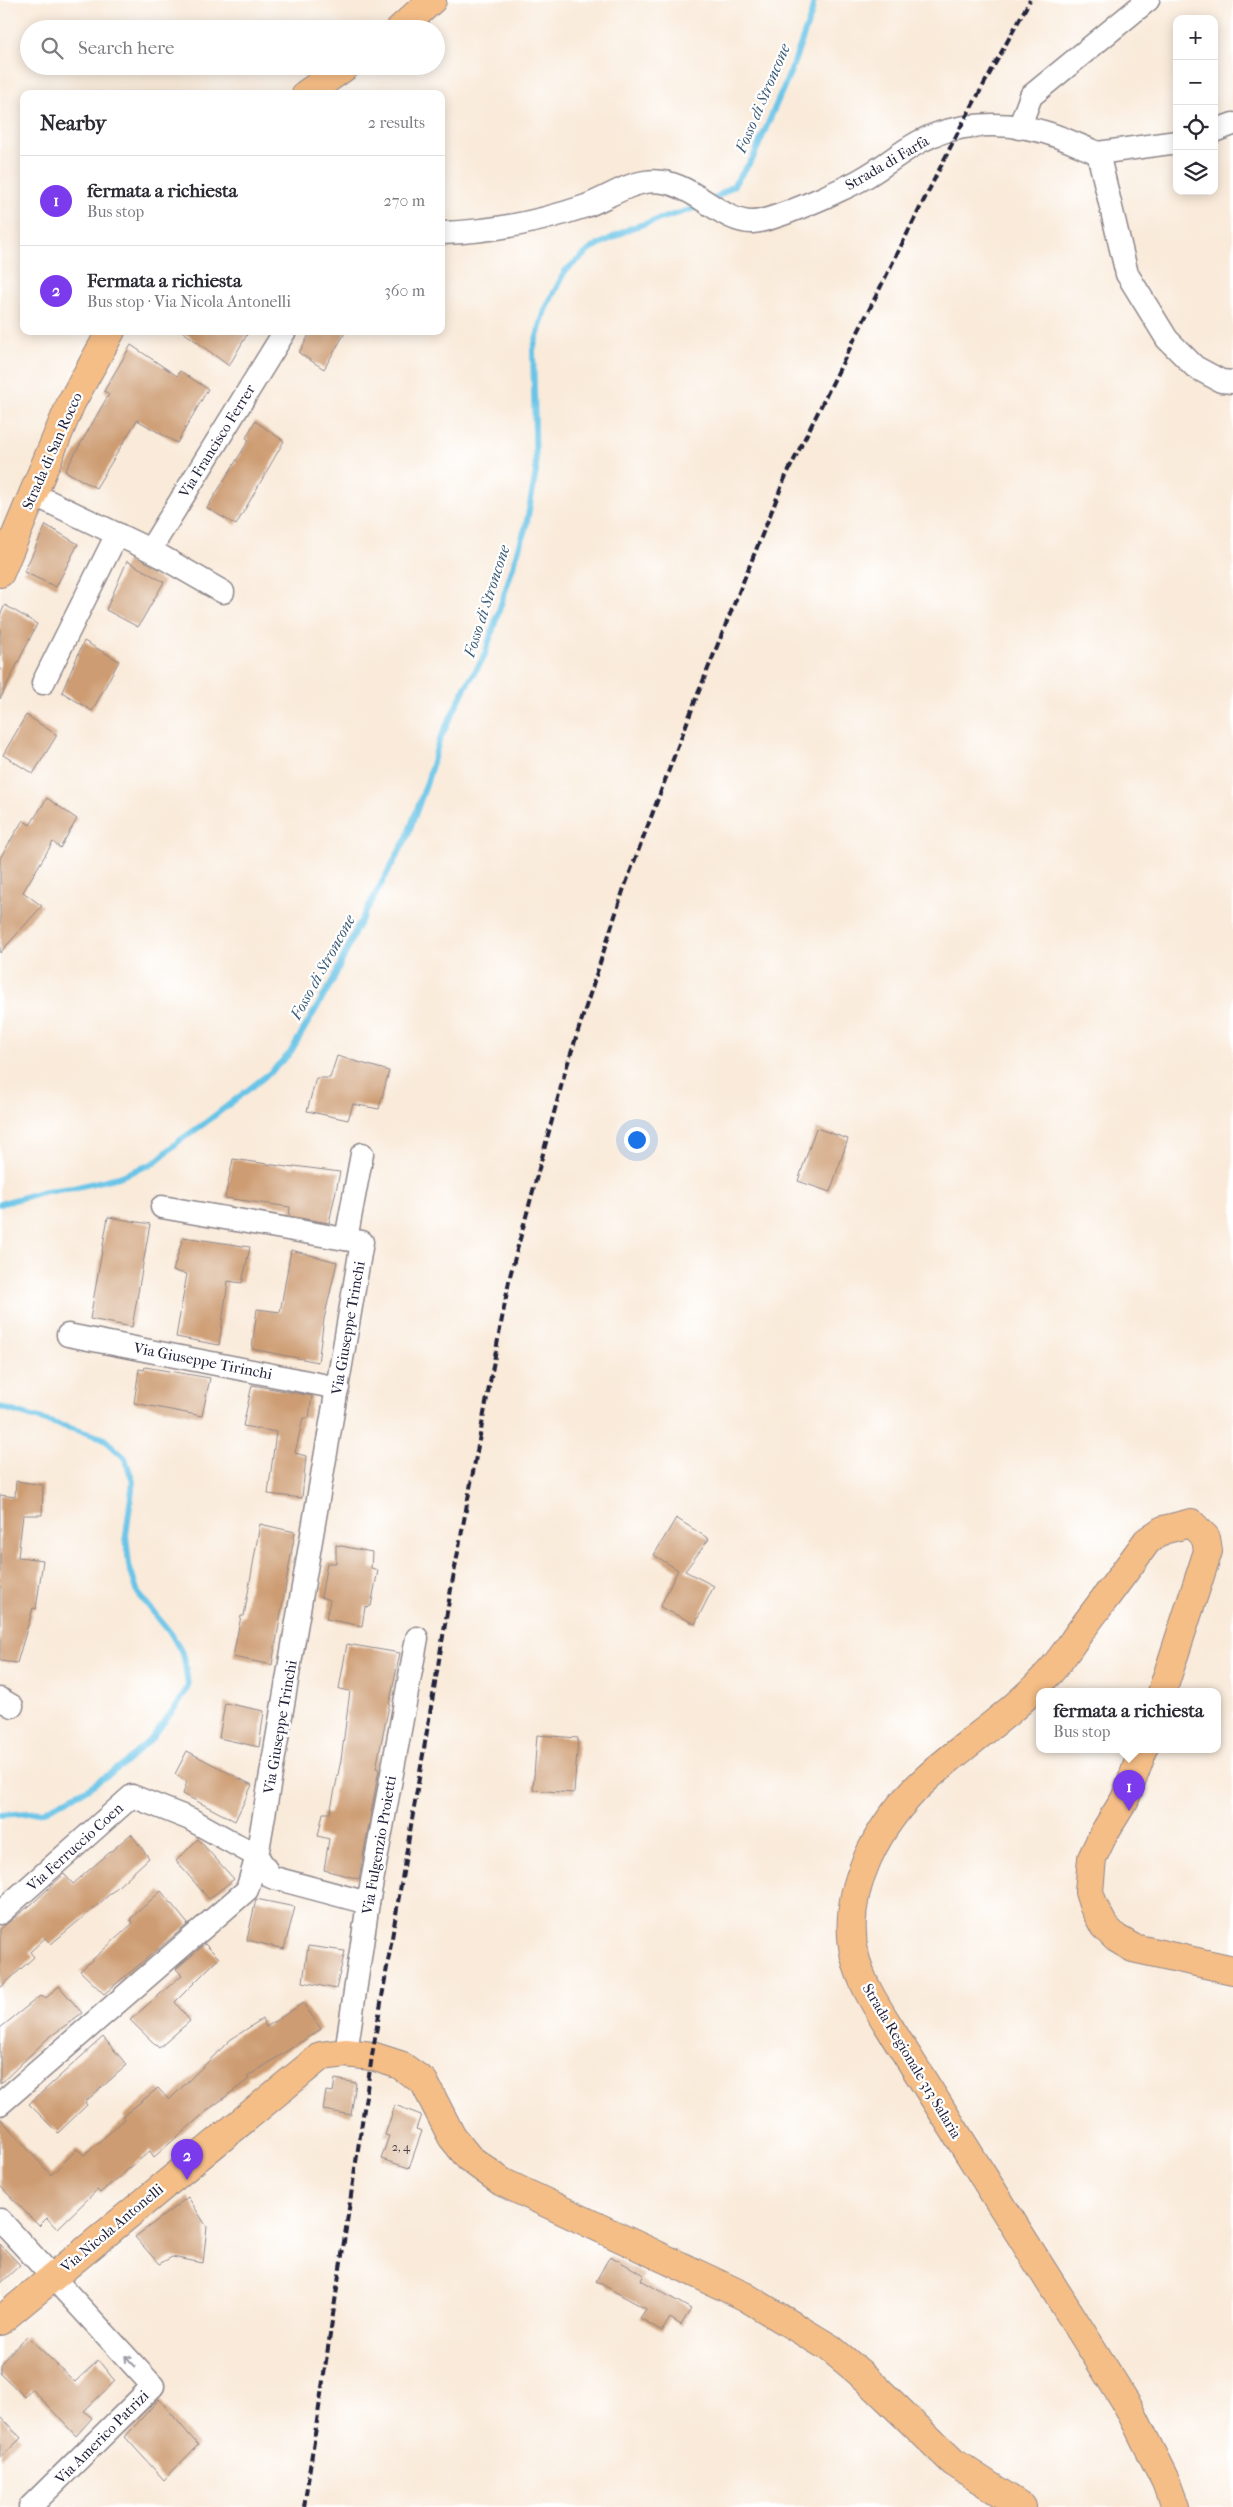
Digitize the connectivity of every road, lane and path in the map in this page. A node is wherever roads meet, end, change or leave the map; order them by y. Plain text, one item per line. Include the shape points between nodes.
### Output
1 (432, 0) edge
2 (1148, 0) edge
3 (410, 20) edge
4 (333, 75) edge
5 (312, 90) edge
6 (1233, 124) edge
7 (1019, 128) junction
8 (1218, 130) edge
9 (1173, 143) edge
10 (1098, 152) junction
11 (445, 232) edge
12 (109, 335) edge
13 (283, 335) edge
14 (1233, 382) edge
15 (33, 494) junction
16 (117, 534) junction
17 (150, 550) junction
18 (0, 574) edge
19 (224, 592) dead end
20 (43, 682) dead end
21 (362, 1154) dead end
22 (162, 1207) dead end
23 (354, 1240) junction
24 (68, 1335) dead end
25 (338, 1388) junction
26 (417, 1638) dead end
27 (1163, 1688) edge
28 (1142, 1753) edge
29 (258, 1856) junction
30 (368, 1903) junction
31 (0, 1914) edge
32 (1233, 1970) edge
33 (346, 2052) junction
34 (0, 2104) edge
35 (0, 2220) edge
36 (52, 2278) junction
37 (0, 2321) edge
38 (30, 2507) edge
39 (1022, 2507) edge
40 (1175, 2507) edge

1 - 3 main road
2 - 7 street via 1031,96
4 - 5 main road
6 - 8 street
7 - 10 street, Strada di Farfa via 1044,132
7 - 11 street, Strada di Farfa via 976,126 946,130 919,141 862,180 815,202 752,222 730,216 690,191 666,182 644,182 585,206 521,224 477,232
9 - 10 street
10 - 14 street via 1127,274 1167,339 1195,367 1220,381
12 - 15 main road, Strada di San Rocco via 72,403
13 - 17 street, Via Francisco Ferrer
15 - 16 street
15 - 18 main road, Strada di San Rocco
16 - 17 street
16 - 20 street
17 - 19 street
21 - 23 street, Via Giuseppe Trinchi
22 - 23 street
23 - 25 street, Via Giuseppe Trinchi
24 - 25 street, Via Giuseppe Tirinchi
25 - 29 street, Via Giuseppe Trinchi
26 - 30 street, Via Fulgenzio Proietti
27 - 40 main road, Strada Regionale 313 Salaria via 1208,1551 1206,1538 1191,1523 1163,1530 1147,1542 1048,1675 1012,1710 926,1779 897,1810 873,1846 858,1880 850,1923 855,1958 866,1986 1128,2406
28 - 32 main road via 1125,1799 1092,1858 1090,1892 1094,1908 1104,1926 1133,1948
29 - 30 street, Via Ferruccio Coen via 271,1877
29 - 31 street, Via Ferruccio Coen via 190,1819 132,1796
29 - 34 street, Via Giuseppe Trinchi via 247,1890
30 - 33 street, Via Fulgenzio Proietti
33 - 36 main road, Via Nicola Antonelli via 321,2056
33 - 39 main road via 400,2065 424,2082 452,2137 469,2158 502,2182 744,2296 830,2348 953,2462
35 - 36 street
36 - 37 main road, Via Nicola Antonelli
38 -> 36 street, Via Americo Patrizi via 153,2386

